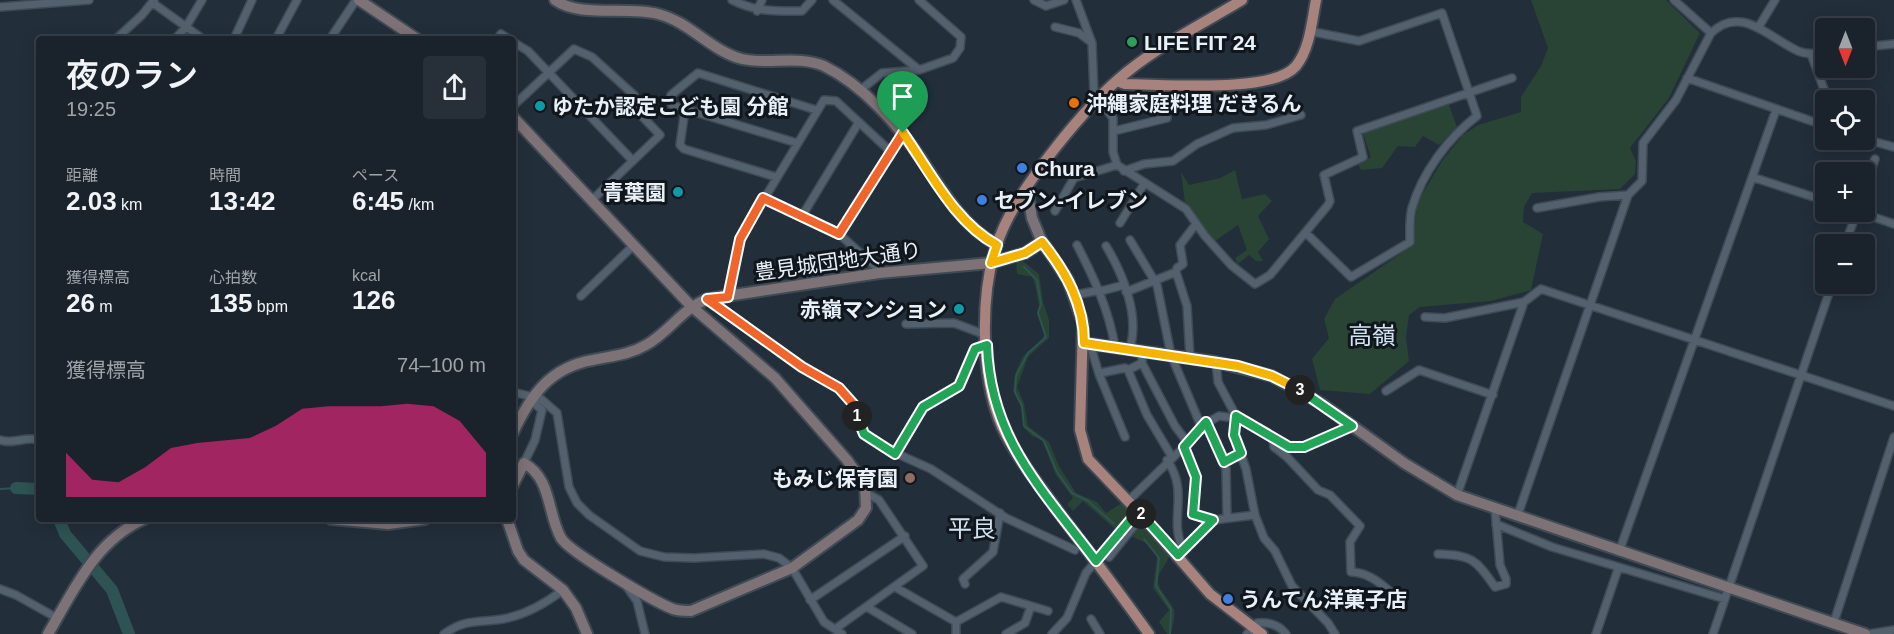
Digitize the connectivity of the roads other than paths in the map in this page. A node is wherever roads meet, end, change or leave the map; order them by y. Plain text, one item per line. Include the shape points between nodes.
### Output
1 (89, 0) edge
2 (202, 0) edge
3 (252, 0) edge
4 (297, 0) edge
5 (357, 0) edge
6 (555, 0) edge
7 (651, 0) edge
8 (732, 0) edge
9 (762, 0) edge
10 (812, 0) edge
11 (833, 0) edge
12 (919, 0) edge
13 (1034, 0) edge
14 (1064, 0) edge
15 (1076, 0) edge
16 (1242, 0) edge
17 (1316, 0) edge
18 (1674, 0) edge
19 (1775, 0) edge
20 (153, 2) edge
21 (0, 7) edge
22 (757, 11) junction
23 (646, 12) junction
24 (186, 27) junction
25 (1055, 27) dead end
26 (1758, 28) junction
27 (1309, 31) junction
28 (1711, 33) junction
29 (119, 36) edge
30 (178, 36) edge
31 (199, 36) edge
32 (235, 36) edge
33 (278, 36) edge
34 (332, 36) edge
35 (412, 36) edge
36 (1092, 42) junction
37 (516, 44) edge
38 (1894, 44) edge
39 (1875, 46) edge
40 (1815, 53) edge
41 (1811, 54) junction
42 (919, 70) junction
43 (549, 73) junction
44 (1512, 78) dead end
45 (1687, 78) junction
46 (1118, 81) junction
47 (1160, 84) junction
48 (1824, 90) edge
49 (859, 91) junction
50 (1470, 92) junction
51 (1098, 98) junction
52 (516, 103) edge
53 (685, 109) junction
54 (816, 110) junction
55 (1776, 110) junction
56 (1301, 115) dead end
57 (516, 120) edge
58 (859, 122) junction
59 (1815, 122) edge
60 (1114, 131) junction
61 (903, 133) junction
62 (1875, 142) edge
63 (797, 143) junction
64 (1894, 147) edge
65 (890, 151) junction
66 (1875, 159) dead end
67 (633, 161) junction
68 (1874, 162) edge
69 (1117, 165) junction
70 (1124, 171) junction
71 (776, 177) junction
72 (1752, 177) junction
73 (1144, 184) junction
74 (1028, 188) junction
75 (1628, 195) junction
76 (1815, 197) edge
77 (763, 198) junction
78 (592, 200) junction
79 (1537, 208) dead end
80 (1055, 211) dead end
81 (802, 216) junction
82 (1875, 218) edge
83 (1120, 223) dead end
84 (1196, 224) junction
85 (1894, 224) edge
86 (1306, 233) junction
87 (839, 234) junction
88 (1130, 240) dead end
89 (1042, 242) junction
90 (634, 245) junction
91 (997, 245) junction
92 (1077, 245) dead end
93 (1106, 246) dead end
94 (991, 263) junction
95 (1176, 272) junction
96 (879, 273) junction
97 (1154, 280) junction
98 (1125, 289) junction
99 (1100, 291) junction
100 (1828, 294) edge
101 (1075, 295) junction
102 (581, 296) dead end
103 (728, 297) junction
104 (707, 299) junction
105 (1524, 302) junction
106 (1591, 305) junction
107 (691, 306) junction
108 (1425, 317) dead end
109 (906, 324) dead end
110 (987, 340) junction
111 (1696, 340) junction
112 (1087, 343) junction
113 (1115, 347) junction
114 (1130, 350) junction
115 (1171, 355) junction
116 (1142, 357) junction
117 (1190, 358) junction
118 (1216, 362) junction
119 (1128, 370) junction
120 (1100, 373) junction
121 (1800, 375) junction
122 (1386, 392) dead end
123 (516, 393) edge
124 (1493, 395) junction
125 (533, 400) junction
126 (1894, 406) edge
127 (1236, 416) junction
128 (1227, 417) dead end
129 (1203, 424) junction
130 (1352, 426) junction
131 (516, 428) edge
132 (1125, 437) dead end
133 (1894, 437) edge
134 (36, 439) edge
135 (0, 440) edge
136 (1272, 440) junction
137 (1185, 445) junction
138 (1241, 453) junction
139 (895, 454) junction
140 (1170, 459) junction
141 (1224, 462) junction
142 (524, 463) junction
143 (516, 479) edge
144 (868, 494) junction
145 (1457, 495) junction
146 (1128, 501) junction
147 (1495, 509) junction
148 (1000, 513) junction
149 (1142, 515) junction
150 (1255, 515) junction
151 (1227, 517) junction
152 (1517, 517) junction
153 (1213, 520) junction
154 (136, 522) edge
155 (365, 522) edge
156 (403, 522) edge
157 (508, 522) edge
158 (1496, 524) junction
159 (905, 536) junction
160 (1075, 550) dead end
161 (1180, 552) junction
162 (1620, 552) junction
163 (1438, 554) dead end
164 (1109, 557) dead end
165 (1096, 561) junction
166 (792, 568) junction
167 (1618, 568) junction
168 (622, 579) junction
169 (965, 584) dead end
170 (895, 587) junction
171 (0, 589) edge
172 (563, 590) junction
173 (1726, 594) junction
174 (1395, 596) dead end
175 (810, 600) junction
176 (1030, 606) junction
177 (867, 607) junction
178 (1048, 611) dead end
179 (57, 618) junction
180 (1091, 619) dead end
181 (956, 622) junction
182 (1833, 625) junction
183 (835, 629) junction
184 (1894, 630) edge
185 (1254, 631) edge
186 (48, 634) edge
187 (444, 634) edge
188 (587, 634) edge
189 (645, 634) edge
190 (842, 634) edge
191 (912, 634) edge
192 (956, 634) edge
193 (1006, 634) edge
194 (1052, 634) edge
195 (1099, 634) edge
196 (1149, 634) edge
197 (1286, 634) edge
198 (1335, 634) edge
199 (1596, 634) edge
200 (1713, 634) edge
201 (1867, 634) edge

1 - 21 street
2 - 24 street
3 - 32 street
4 - 33 street
5 - 34 street
5 - 35 street
6 - 23 street via 569,7
7 - 23 street
8 - 22 street
9 - 22 street
10 - 22 street via 802,11
11 - 42 street
12 - 42 street via 961,37 953,58
13 - 14 street via 1046,6
15 - 36 street
16 - 46 main road via 1142,61
17 - 27 main road
18 - 28 street
19 - 26 street
20 - 24 street
20 - 29 street
23 - 49 street via 675,20 717,48 744,59 822,65
24 - 30 street
24 - 31 street
25 - 36 street via 1079,33
26 - 28 street via 1729,20
26 - 41 street via 1799,52
27 - 47 main road via 1300,61 1274,80
27 - 50 street via 1363,40 1442,13
28 - 45 street
36 - 51 street via 1092,83
37 - 43 street
38 - 39 street
40 - 41 street
41 - 48 street
42 - 49 street via 882,73
43 - 52 street
43 - 67 street
43 - 67 street via 574,49 592,57 634,95 635,110 660,135
44 - 50 street
45 - 55 street
45 - 75 street via 1676,100 1643,143 1642,181
46 - 47 main road
46 - 51 main road
47 - 60 street via 1167,118
49 - 61 street
50 - 86 street via 1356,131 1363,156 1324,175 1330,201
50 - 86 street via 1477,116 1434,162 1412,209 1410,242 1351,277
51 - 60 street via 1113,118
51 - 74 main road
53 - 54 street via 672,105 671,95 698,73
53 - 63 street
53 - 71 street via 680,145 684,149
54 - 58 street via 824,100 836,101
54 - 63 street
55 - 59 street
55 - 72 street
56 - 70 street via 1266,125 1233,128 1197,144 1173,161
57 - 78 street
58 - 65 street
58 - 81 street
60 - 69 street
61 - 65 street
61 - 91 street via 957,211
62 - 64 street
63 - 71 street
65 - 87 street
66 - 68 street
67 - 78 street
69 - 70 street
69 - 80 street via 1074,178
70 - 73 street
71 - 77 street
72 - 76 street
72 - 111 street
73 - 83 street
73 - 84 street via 1186,209
74 - 89 street via 1032,218
74 - 91 main road
75 - 79 street
75 - 106 street
77 - 81 street
77 - 103 street via 740,239
78 - 90 street
81 - 87 street
82 - 85 street
84 - 86 street via 1231,265 1257,284 1270,275
84 - 95 street via 1180,245 1183,264
87 - 96 street
88 - 97 street
89 - 94 main road via 1025,253
89 - 101 main road
90 - 102 street
90 - 107 street
91 - 94 main road
92 - 99 street
93 - 98 street
94 - 96 street, 豊見城団地大通り
94 - 110 main road
95 - 97 street
95 - 117 street via 1187,306
96 - 103 street, 豊見城団地大通り
97 - 98 street
97 - 115 street
98 - 99 street
98 - 114 street via 1135,334
99 - 101 street
99 - 113 street
100 - 121 street
101 - 112 main road
103 - 104 street, 豊見城団地大通り
104 - 107 street, 豊見城団地大通り
104 - 139 street via 802,367 839,388 855,406 861,430
105 - 106 street via 1541,289
105 - 108 street via 1445,318
105 - 124 street
106 - 111 street
106 - 152 street
107 - 125 street, 豊見城団地大通り via 646,345 572,365 545,381
107 - 144 street via 732,338 782,386 861,476
109 - 110 street via 954,323
110 - 139 street via 975,349 959,386 923,407
110 - 165 main road via 991,388 1004,431
111 - 121 street
111 - 162 street
112 - 113 street
112 - 120 street
112 - 146 main road via 1080,430 1083,450
113 - 114 street
114 - 116 street
115 - 116 street
115 - 117 street
115 - 129 street
116 - 119 street
116 - 137 street
117 - 118 street
118 - 127 street via 1218,382
118 - 130 street via 1286,382
119 - 120 street
119 - 140 street
120 - 132 street
121 - 126 street
121 - 173 street
122 - 124 street via 1419,370
123 - 125 street
124 - 145 street
125 - 131 street, 豊見城団地大通り
125 - 142 street via 542,410
125 - 166 street via 541,399 557,413 569,487 577,503 640,551 694,558 765,554
127 - 136 street
127 - 138 street via 1234,435
128 - 129 street via 1218,416
129 - 137 street
129 - 141 street
130 - 136 street via 1304,447 1289,447
130 - 145 street
133 - 182 street
134 - 135 street via 8,443
136 - 174 street via 1274,447 1317,490 1330,495 1360,526 1350,542 1351,572 1361,572
137 - 140 street
137 - 153 street via 1196,477 1193,514
138 - 141 street
138 - 150 street
139 - 148 street via 931,470
140 - 146 street
140 - 161 street via 1179,481
141 - 151 street
142 - 143 street
142 - 168 street via 534,469 544,484 562,541
144 - 159 street via 879,500
144 - 166 street via 866,508 858,520
145 - 147 street
146 - 149 main road
147 - 152 street
147 - 158 street
148 - 160 street
148 - 169 street via 993,552 963,579
149 - 161 main road
149 - 164 street
149 - 165 street
150 - 151 street
150 - 198 street via 1292,586
151 - 153 street
152 - 162 street
153 - 161 street
154 - 179 street via 102,548
155 - 156 street
157 - 172 street via 524,560
158 - 163 street via 1506,584 1495,587 1477,562 1464,555
158 - 167 street
159 - 170 street via 923,566
159 - 175 street
161 - 185 main road via 1217,601
162 - 173 street
165 - 194 street via 1081,582 1067,618
165 - 196 main road
166 - 168 street via 691,611 675,610
166 - 175 street
167 - 173 street
167 - 199 street
168 - 189 street via 637,601
170 - 177 street
170 - 181 street
171 - 179 street
172 - 187 street via 542,606 505,619 470,620
172 - 188 street
173 - 182 street
173 - 200 street
175 - 183 street via 824,622
176 - 178 street
176 - 181 street via 1001,597
176 - 193 street via 1024,623
177 - 183 street
177 - 191 street
179 - 186 street
180 - 195 street
181 - 192 street
182 - 201 street
183 - 190 street
184 - 201 street
185 - 197 street via 1264,623

